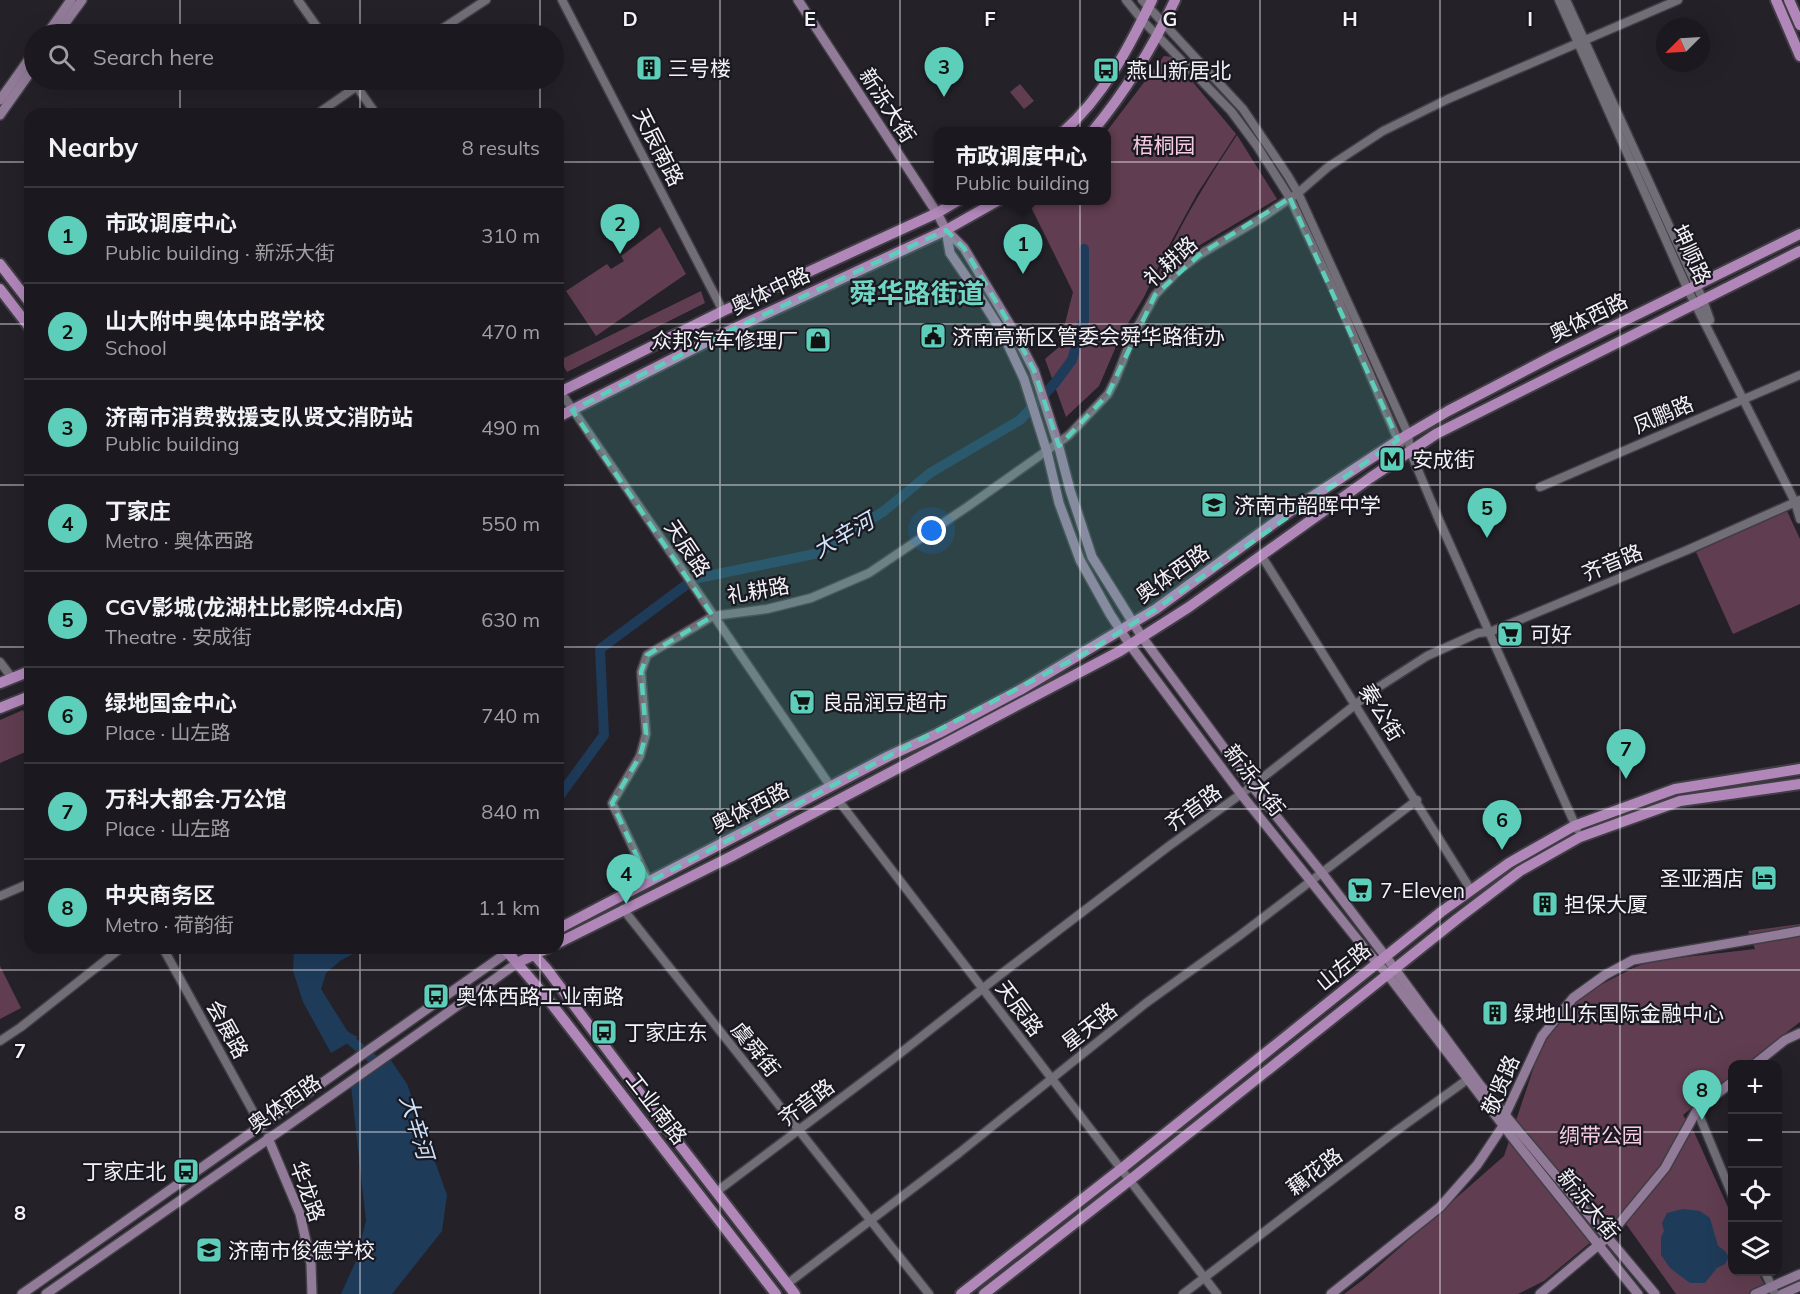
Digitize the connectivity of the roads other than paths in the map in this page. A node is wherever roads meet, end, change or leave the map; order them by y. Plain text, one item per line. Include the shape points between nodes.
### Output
1 (71, 0) edge
2 (82, 0) edge
3 (298, 0) edge
4 (486, 0) edge
5 (562, 0) edge
6 (798, 0) edge
7 (1126, 0) edge
8 (1175, 0) edge
9 (1559, 0) edge
10 (1566, 0) edge
11 (1678, 0) edge
12 (1776, 0) edge
13 (1790, 0) edge
14 (1148, 2) edge
15 (1143, 21) junction
16 (1164, 23) junction
17 (54, 24) edge
18 (64, 24) edge
19 (315, 24) edge
20 (449, 24) edge
21 (1800, 25) edge
22 (1157, 33) junction
23 (1581, 42) junction
24 (1800, 56) edge
25 (24, 66) edge
26 (24, 81) edge
27 (346, 90) edge
28 (360, 90) edge
29 (0, 100) edge
30 (324, 108) edge
31 (372, 108) edge
32 (0, 115) edge
33 (1068, 127) edge
34 (1096, 127) edge
35 (1294, 195) junction
36 (952, 205) edge
37 (992, 205) edge
38 (937, 213) junction
39 (946, 230) junction
40 (1800, 234) edge
41 (1800, 251) edge
42 (0, 264) edge
43 (1692, 288) junction
44 (0, 289) edge
45 (24, 295) edge
46 (1699, 302) junction
47 (723, 311) junction
48 (24, 320) edge
49 (1800, 375) edge
50 (564, 389) edge
51 (564, 398) edge
52 (1746, 398) junction
53 (572, 410) junction
54 (564, 414) edge
55 (1408, 434) junction
56 (1398, 440) junction
57 (1058, 444) junction
58 (1410, 451) junction
59 (1047, 452) junction
60 (1540, 487) dead end
61 (1798, 501) edge
62 (1800, 519) edge
63 (1261, 555) junction
64 (713, 616) junction
65 (1132, 623) junction
66 (1121, 630) junction
67 (1489, 632) junction
68 (1142, 637) junction
69 (1130, 645) junction
70 (0, 662) edge
71 (24, 673) edge
72 (12, 678) junction
73 (0, 683) edge
74 (24, 699) edge
75 (1356, 705) junction
76 (0, 708) edge
77 (1800, 769) edge
78 (1800, 784) edge
79 (1252, 786) junction
80 (831, 787) junction
81 (1241, 794) junction
82 (838, 800) junction
83 (1416, 800) junction
84 (1576, 825) junction
85 (1580, 837) junction
86 (1322, 873) junction
87 (649, 882) junction
88 (1311, 882) junction
89 (24, 886) edge
90 (1472, 890) junction
91 (0, 896) edge
92 (623, 909) junction
93 (564, 926) edge
94 (1800, 931) edge
95 (564, 940) edge
96 (113, 954) edge
97 (166, 954) edge
98 (500, 954) edge
99 (509, 954) edge
100 (528, 954) edge
101 (534, 954) edge
102 (1381, 960) junction
103 (517, 963) junction
104 (1391, 972) junction
105 (982, 988) junction
106 (1800, 1033) edge
107 (0, 1041) edge
108 (1761, 1060) edge
109 (1052, 1079) junction
110 (1468, 1079) junction
111 (1728, 1085) edge
112 (1696, 1110) junction
113 (1505, 1115) junction
114 (261, 1126) junction
115 (1503, 1126) junction
116 (798, 1130) junction
117 (268, 1138) junction
118 (1121, 1169) junction
119 (1130, 1180) junction
120 (1728, 1186) edge
121 (716, 1192) junction
122 (870, 1220) junction
123 (1608, 1238) junction
124 (1599, 1246) junction
125 (1800, 1274) edge
126 (1767, 1276) edge
127 (1204, 1277) junction
128 (787, 1284) junction
129 (1800, 1286) edge
130 (1773, 1290) edge
131 (22, 1294) edge
132 (46, 1294) edge
133 (312, 1294) edge
134 (774, 1294) edge
135 (795, 1294) edge
136 (929, 1294) edge
137 (961, 1294) edge
138 (984, 1294) edge
139 (1184, 1294) edge
140 (1217, 1294) edge
141 (1331, 1294) edge
142 (1540, 1294) edge
143 (1638, 1294) edge
144 (1655, 1294) edge
145 (1755, 1294) edge
146 (1782, 1294) edge

1 - 17 main road
2 - 18 main road
3 - 19 street
4 - 20 street
5 - 47 street, 天辰南路
6 - 38 main road, 新泺大街
7 - 15 street
8 - 16 main road
9 - 23 street, 坤顺路
10 - 23 street, 坤顺路
11 - 23 street, 礼耕路
12 - 24 main road
13 - 21 main road
14 - 15 main road
14 - 16 street
15 - 22 street
15 - 33 main road via 1097,95
16 - 22 main road
16 - 35 street via 1243,109
22 - 34 main road via 1147,56
22 - 35 street via 1231,111
23 - 35 street, 礼耕路 via 1383,131
23 - 43 street, 坤顺路
25 - 29 main road
26 - 32 main road
27 - 30 street
28 - 31 street
35 - 55 street
35 - 56 street
35 - 57 street, 礼耕路 via 1199,255 1155,295 1108,394
36 - 38 main road, 奥体中路
37 - 39 main road, 奥体中路
38 - 39 main road, 新泺大街
38 - 47 main road, 奥体中路
39 - 53 main road, 奥体中路 via 720,335
39 - 57 main road, 新泺大街 via 964,248 1012,328 1036,375
39 - 59 main road, 新泺大街 via 950,253 1002,332 1024,379
40 - 43 main road, 奥体西路
41 - 46 main road, 奥体西路
42 - 45 main road
43 - 46 street, 坤顺路
43 - 55 main road, 奥体西路 via 1551,357
44 - 48 main road
46 - 52 street, 坤顺路
46 - 58 main road, 奥体西路 via 1461,420
47 - 50 main road, 奥体中路
49 - 52 street, 凤鹏路
51 - 53 street, 天辰路
52 - 60 street, 凤鹏路
52 - 61 street, 坤顺路
53 - 54 main road, 奥体中路
53 - 64 street, 天辰路
55 - 56 main road, 奥体西路
55 - 58 street
56 - 58 street
56 - 65 main road, 奥体西路
57 - 59 street, 礼耕路
57 - 65 main road, 新泺大街 via 1092,557
58 - 63 main road, 奥体西路
58 - 67 street
59 - 64 street, 礼耕路 via 869,573 811,598
59 - 66 main road, 新泺大街 via 1059,503 1080,560
61 - 62 street, 坤顺路
61 - 67 street, 齐音路
63 - 68 main road, 奥体西路
63 - 75 street, 秦公街
64 - 80 street, 天辰路
64 - 87 street via 647,655 641,672 646,734 640,756 612,803
65 - 66 main road, 奥体西路
65 - 68 main road, 新泺大街
66 - 69 main road, 新泺大街
66 - 80 main road, 奥体西路 via 1022,689
67 - 75 street, 齐音路 via 1426,656
67 - 84 street
68 - 69 main road, 奥体西路
68 - 79 main road, 新泺大街
69 - 81 main road, 新泺大街
69 - 82 main road, 奥体西路
70 - 72 street
71 - 72 main road
72 - 73 main road
74 - 76 main road
75 - 79 street, 齐音路
75 - 83 street, 秦公街
77 - 84 main road, 山左路 via 1675,789
78 - 85 main road, 山左路 via 1680,801
79 - 81 street, 齐音路
79 - 86 main road, 新泺大街
80 - 87 main road, 奥体西路
81 - 88 main road, 新泺大街
81 - 105 street, 齐音路
82 - 92 main road, 奥体西路
82 - 105 street, 天辰路
83 - 86 street, 星天路
83 - 90 street, 秦公街
84 - 85 street
84 - 90 main road, 山左路 via 1509,863
85 - 104 main road, 山左路 via 1520,871
86 - 88 street, 星天路
86 - 102 main road, 新泺大街 via 1374,942
87 - 93 main road, 奥体西路
88 - 102 main road, 新泺大街
88 - 109 street, 星天路 via 1146,1003
89 - 91 street
90 - 102 main road, 山左路
92 - 95 main road, 奥体西路
92 - 116 street, 虞舜街
94 - 113 main road, 敬贤路 via 1633,960 1605,975 1573,998 1542,1036
96 - 107 street
97 - 114 street, 会展路
98 - 114 main road, 奥体西路
99 - 103 main road, 工业南路
100 - 103 main road, 奥体西路
101 - 121 main road, 工业南路
102 - 104 main road, 新泺大街
102 - 118 main road, 山左路
103 - 117 main road, 奥体西路
103 - 134 main road, 工业南路
104 - 110 main road, 新泺大街
104 - 113 main road, 新泺大街
104 - 119 main road, 山左路
105 - 109 street, 天辰路
105 - 116 street, 齐音路
106 - 108 main road
109 - 118 street, 天辰路
109 - 122 street, 星天路
110 - 115 main road, 新泺大街
110 - 127 street, 藕花路
111 - 112 main road
112 - 120 street
112 - 123 main road via 1665,1168
113 - 115 main road, 敬贤路
113 - 123 main road, 新泺大街
114 - 131 main road, 奥体西路
115 - 124 main road, 新泺大街
115 - 141 main road, 敬贤路 via 1477,1165 1440,1207
116 - 121 street, 齐音路
116 - 122 street, 虞舜街
117 - 132 main road, 奥体西路
117 - 133 main road, 华龙路 via 300,1214 311,1264
118 - 119 street, 天辰路
118 - 137 main road, 山左路
119 - 127 street, 天辰路
119 - 138 main road, 山左路
121 - 128 main road, 工业南路
122 - 128 street, 星天路
122 - 136 street, 虞舜街
123 - 124 main road
123 - 144 main road, 新泺大街
124 - 142 main road
124 - 143 main road, 新泺大街
125 - 130 main road
126 - 130 street
127 - 139 street, 藕花路
127 - 140 street, 天辰路
128 - 135 main road, 工业南路
129 - 146 main road
130 - 145 main road

